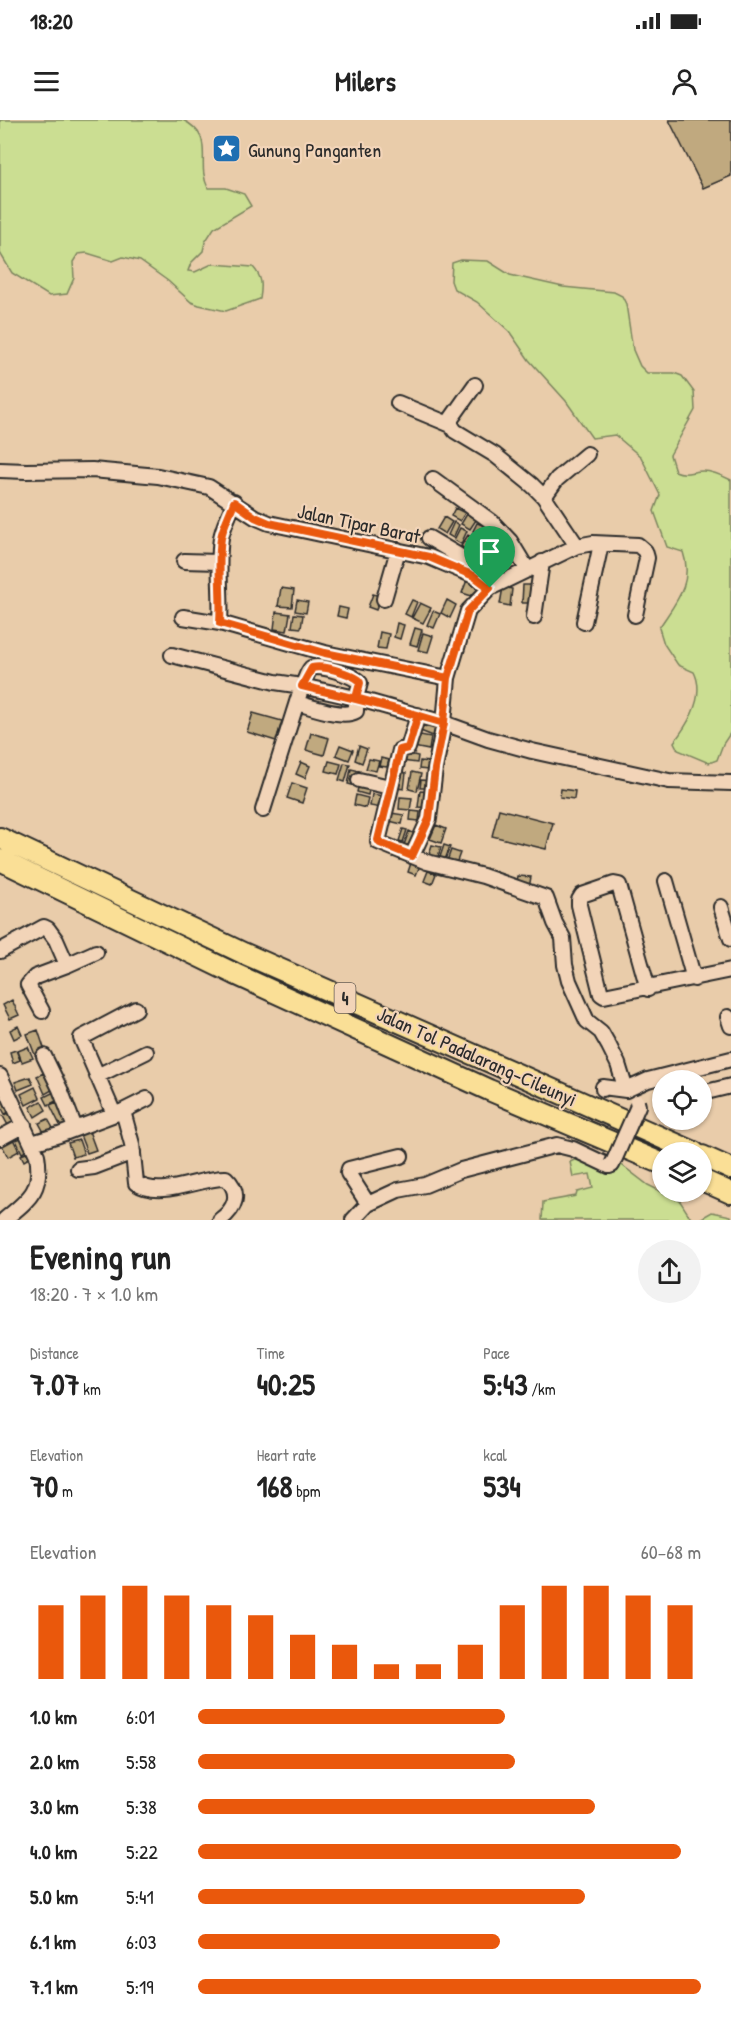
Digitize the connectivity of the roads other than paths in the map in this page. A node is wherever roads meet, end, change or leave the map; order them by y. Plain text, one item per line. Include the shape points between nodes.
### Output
1 (475, 385) dead end
2 (398, 403) dead end
3 (451, 425) junction
4 (587, 454) dead end
5 (0, 470) edge
6 (433, 479) dead end
7 (544, 497) junction
8 (234, 502) junction
9 (429, 538) dead end
10 (601, 544) junction
11 (577, 546) junction
12 (398, 550) junction
13 (184, 561) dead end
14 (219, 562) junction
15 (542, 562) junction
16 (527, 569) junction
17 (496, 585) junction
18 (384, 599) dead end
19 (635, 615) dead end
20 (183, 617) dead end
21 (534, 617) dead end
22 (584, 622) dead end
23 (220, 623) junction
24 (172, 655) dead end
25 (448, 678) junction
26 (302, 686) junction
27 (356, 698) junction
28 (297, 703) junction
29 (418, 715) junction
30 (444, 723) junction
31 (359, 780) dead end
32 (731, 783) edge
33 (390, 787) junction
34 (263, 810) dead end
35 (0, 838) edge
36 (412, 856) junction
37 (0, 860) edge
38 (666, 882) dead end
39 (721, 907) dead end
40 (731, 939) edge
41 (0, 951) edge
42 (96, 952) dead end
43 (67, 965) junction
44 (731, 970) edge
45 (694, 979) junction
46 (648, 989) junction
47 (136, 1009) dead end
48 (42, 1011) dead end
49 (146, 1052) dead end
50 (44, 1056) dead end
51 (731, 1059) edge
52 (0, 1076) edge
53 (98, 1076) junction
54 (731, 1086) edge
55 (626, 1090) junction
56 (712, 1091) edge
57 (147, 1099) dead end
58 (118, 1112) junction
59 (24, 1125) junction
60 (75, 1128) junction
61 (0, 1138) edge
62 (671, 1142) edge
63 (32, 1143) junction
64 (133, 1152) junction
65 (401, 1156) dead end
66 (652, 1159) edge
67 (712, 1160) edge
68 (731, 1168) edge
69 (78, 1169) dead end
70 (712, 1184) edge
71 (731, 1193) edge
72 (368, 1204) junction
73 (4, 1220) edge
74 (220, 1220) edge
75 (353, 1220) edge

1 - 3 street via 451,419
2 - 3 street
3 - 7 street via 511,467
4 - 7 street via 557,479
5 - 8 street, Jalan Tipar Barat via 92,470 158,476 209,488
6 - 16 street via 492,522
7 - 11 street
8 - 12 street, Jalan Tipar Barat via 269,523
8 - 14 street via 222,535
9 - 17 street
10 - 11 street
10 - 19 street via 638,545 647,554
10 - 22 street
11 - 15 street
12 - 17 street, Jalan Tipar Barat via 429,557
12 - 18 street
13 - 14 street
14 - 23 street
15 - 16 street
15 - 21 street
16 - 17 street
17 - 25 street via 468,611
20 - 23 street
23 - 25 street via 325,653
24 - 26 street
25 - 30 street
26 - 27 street
26 - 27 street via 309,670 318,667 359,680
26 - 28 street
27 - 28 street via 356,711 350,714
27 - 29 street
28 - 34 street
29 - 30 street
29 - 33 street via 408,748 400,750
30 - 32 street via 532,751 669,781
30 - 36 street via 429,819
31 - 33 street
33 - 36 street via 378,840
35 - 62 highway, Jalan Tol Padalarang–Cileunyi / 4 via 243,953
36 - 55 street via 546,898 563,938 569,981 587,1021 601,1032 609,1046
37 - 66 highway, Jalan Tol Padalarang–Cileunyi / 4 via 235,974
38 - 45 street
39 - 40 street
41 - 43 street via 44,927 56,940
42 - 43 street
43 - 48 street via 35,976 28,985
44 - 45 street
45 - 46 street
46 - 46 street via 619,885 582,895 579,904 601,994 606,997
47 - 53 street via 81,1038
49 - 53 street
50 - 60 street
51 - 55 street via 648,1080
52 - 59 street
53 - 58 street
54 - 56 street
55 - 72 street, bridge via 602,1088 637,1102 638,1106 612,1165 557,1145 460,1170
57 - 58 street
58 - 60 street
58 - 64 street
59 - 61 street
59 - 63 street
60 - 63 street
63 - 73 street via 39,1166 36,1188
64 - 69 street
64 - 74 street via 135,1180 142,1186 169,1189 228,1179 235,1202 231,1213
65 - 72 street via 349,1169
67 - 68 highway
70 - 71 highway
72 - 75 street

